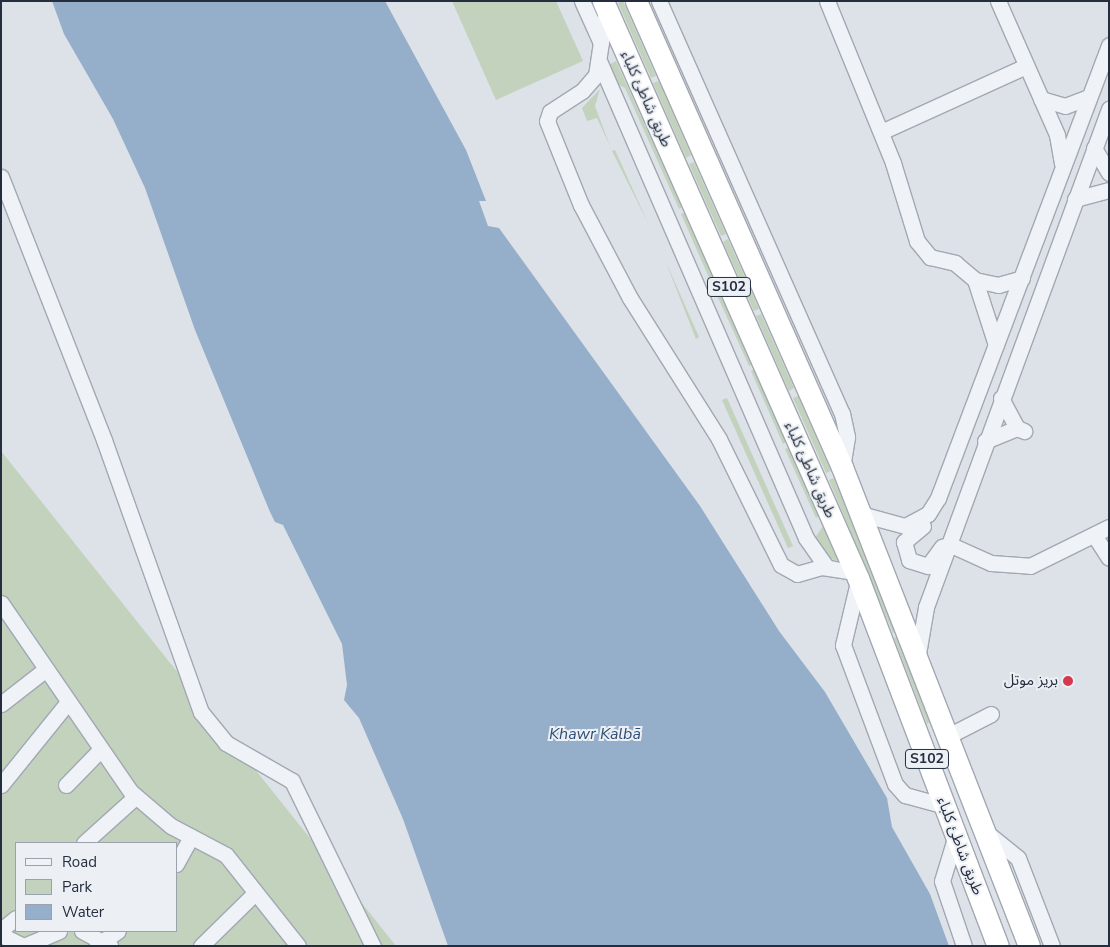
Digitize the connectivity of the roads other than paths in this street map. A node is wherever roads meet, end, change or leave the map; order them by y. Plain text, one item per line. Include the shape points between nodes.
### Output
1 (582, 1) edge
2 (636, 1) edge
3 (660, 1) edge
4 (826, 1) edge
5 (998, 1) edge
6 (605, 4) edge
7 (601, 43) junction
8 (1109, 44) edge
9 (600, 62) junction
10 (1026, 66) junction
11 (1089, 97) junction
12 (1041, 99) junction
13 (1109, 109) edge
14 (881, 132) junction
15 (1094, 148) junction
16 (1063, 168) junction
17 (1109, 173) edge
18 (1, 177) edge
19 (1109, 190) edge
20 (1075, 199) junction
21 (1022, 278) junction
22 (975, 280) junction
23 (996, 346) junction
24 (1001, 398) junction
25 (985, 441) junction
26 (842, 467) junction
27 (943, 488) junction
28 (960, 513) junction
29 (861, 514) junction
30 (1109, 527) edge
31 (1094, 535) junction
32 (950, 545) junction
33 (1109, 558) edge
34 (826, 567) junction
35 (857, 575) junction
36 (4, 613) edge
37 (918, 654) junction
38 (46, 669) junction
39 (68, 702) junction
40 (1, 704) edge
41 (991, 714) dead end
42 (950, 735) junction
43 (100, 749) junction
44 (1, 785) edge
45 (66, 785) dead end
46 (135, 797) junction
47 (945, 806) junction
48 (986, 832) junction
49 (956, 835) junction
50 (191, 837) junction
51 (85, 842) edge
52 (178, 860) edge
53 (255, 893) junction
54 (15, 919) edge
55 (1, 930) edge
56 (56, 932) edge
57 (84, 932) edge
58 (117, 932) edge
59 (1, 935) edge
60 (1026, 939) edge
61 (103, 944) edge
62 (201, 946) edge
63 (298, 946) edge
64 (373, 946) edge
65 (964, 946) edge
66 (998, 946) edge
67 (1052, 946) edge

1 - 7 street
2 - 26 highway, طريق شاطئ كلباء / S102
3 - 26 street via 842,413 847,437
4 - 14 street
5 - 10 street
6 - 7 street
6 - 35 highway, طريق شاطئ كلباء / S102
7 - 9 street
8 - 11 street
9 - 34 street via 615,108 806,538
9 - 34 street via 590,84 550,112 547,121 582,205 630,298 719,439 781,565 798,574
10 - 12 street
10 - 14 street
11 - 12 street via 1065,106
11 - 16 street
12 - 16 street via 1057,135
13 - 15 street
14 - 22 street via 919,245 930,257 961,266
15 - 17 street
15 - 20 street
16 - 21 street
18 - 64 street via 104,440 201,712 226,742 292,781
19 - 20 street
20 - 24 street
21 - 22 street via 998,285
21 - 23 street
22 - 23 street
23 - 27 street
24 - 25 street
24 - 25 street via 1020,430
25 - 28 street
26 - 29 highway, طريق شاطئ كلباء / S102
27 - 28 street via 935,514 904,542 909,560 918,566 933,563
27 - 29 street via 928,514 913,523 896,526
28 - 32 street
29 - 37 highway, طريق شاطئ كلباء / S102
30 - 31 street
31 - 32 street via 1042,562 1016,568 991,563
31 - 33 street
32 - 37 street via 926,607
34 - 35 street
35 - 47 highway, طريق شاطئ كلباء / S102
35 - 47 street via 843,645 871,722 897,789 905,796
36 - 38 street
37 - 42 highway, طريق شاطئ كلباء / S102
38 - 39 street
38 - 40 street
39 - 43 street
39 - 44 street
41 - 42 street
42 - 48 highway, طريق شاطئ كلباء / S102
43 - 45 street
43 - 46 street
46 - 50 street
46 - 51 street
47 - 49 highway, طريق شاطئ كلباء / S102
48 - 60 highway, طريق شاطئ كلباء / S102
48 - 67 street via 1018,858
49 - 60 highway via 981,868 1003,921
49 - 65 street via 942,881
49 - 66 highway, طريق شاطئ كلباء / S102
50 - 52 street
50 - 53 street via 226,856
53 - 62 street
53 - 63 street
54 - 55 street
56 - 59 street via 24,946
57 - 61 street
58 - 61 street

